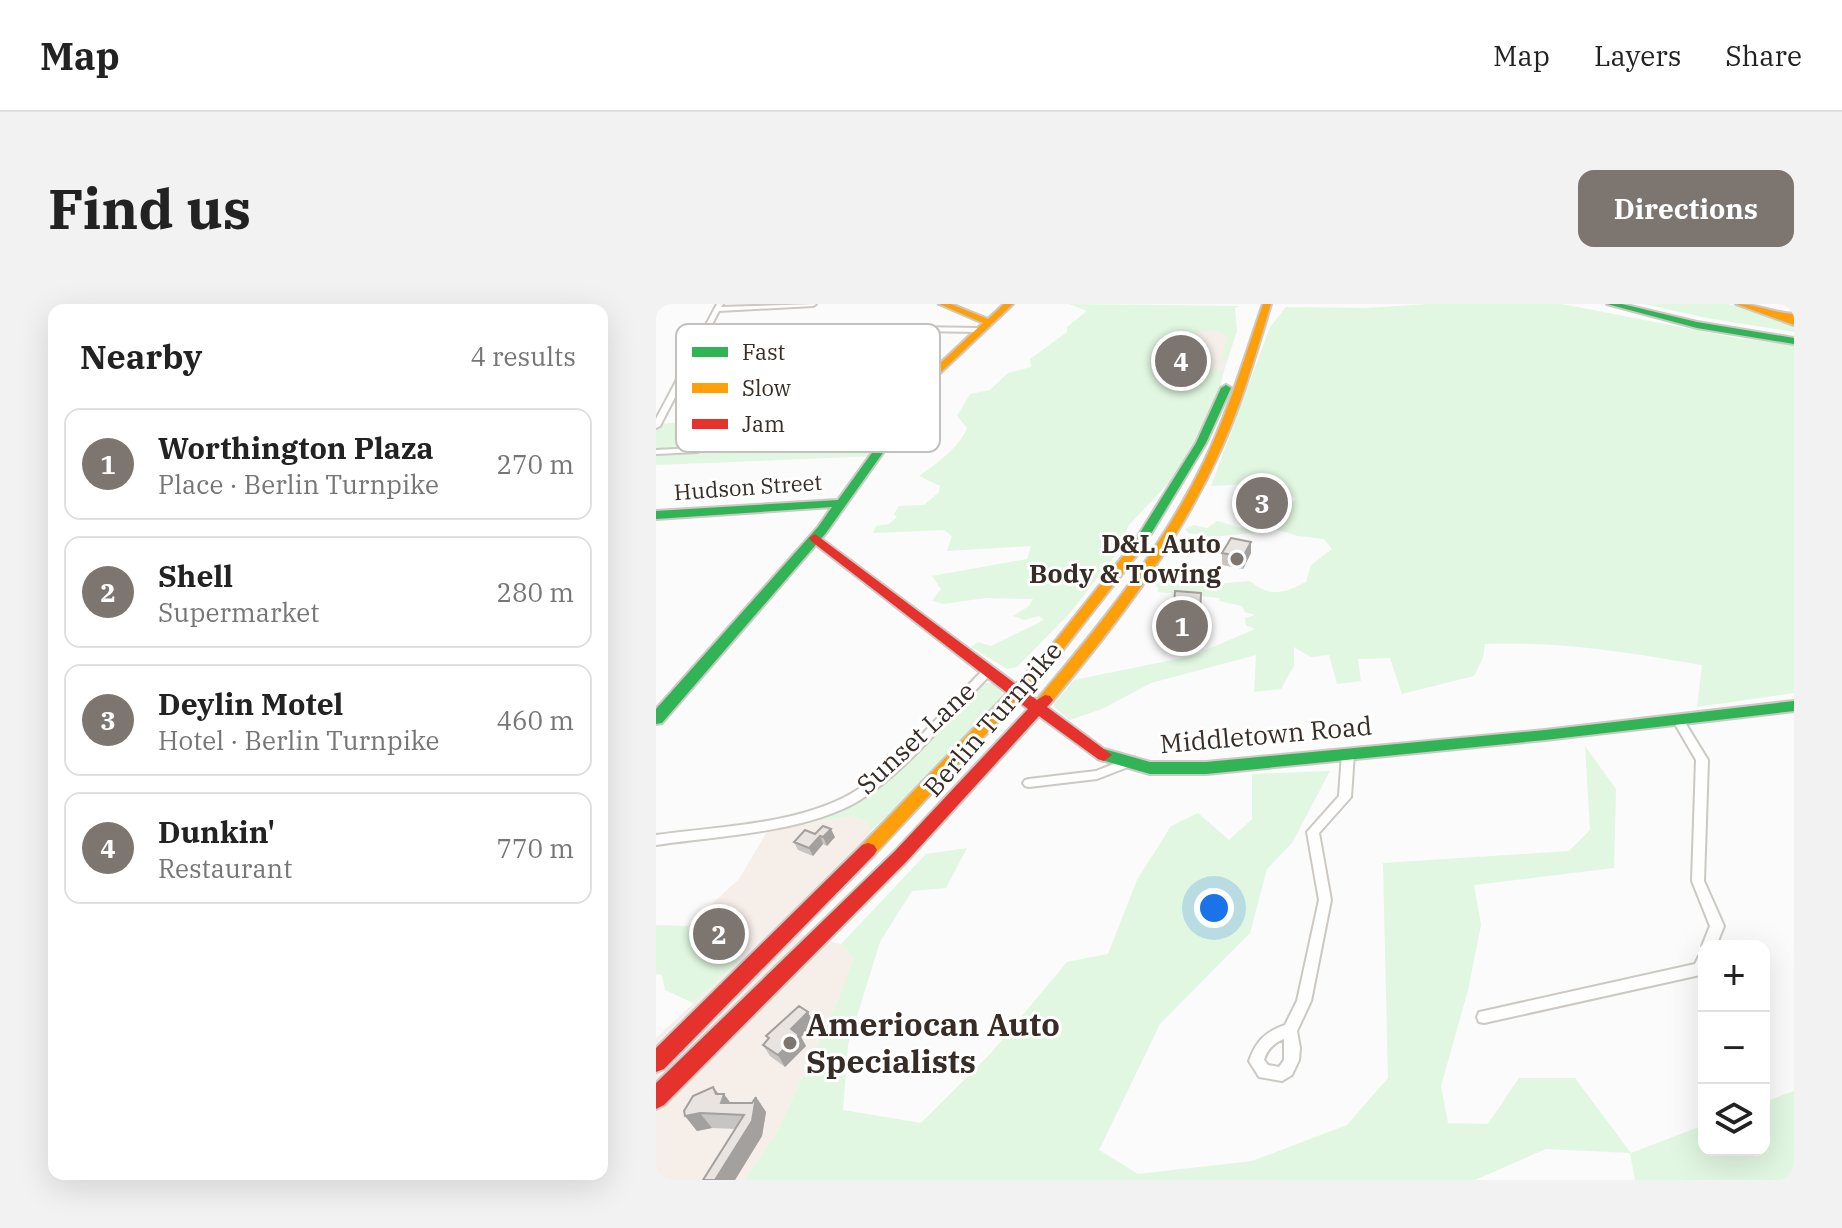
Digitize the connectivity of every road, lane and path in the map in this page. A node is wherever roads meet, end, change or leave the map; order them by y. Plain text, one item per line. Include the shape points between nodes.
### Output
1 (813, 304) edge
2 (943, 304) edge
3 (1009, 304) edge
4 (1591, 304) edge
5 (1611, 304) edge
6 (1635, 304) edge
7 (1740, 304) edge
8 (719, 306) edge
9 (1256, 306) edge
10 (1789, 318) edge
11 (709, 324) edge
12 (1691, 324) junction
13 (984, 326) junction
14 (940, 327) edge
15 (1794, 334) edge
16 (1794, 341) edge
17 (940, 368) edge
18 (676, 386) edge
19 (656, 426) edge
20 (676, 451) edge
21 (656, 452) edge
22 (879, 452) edge
23 (843, 503) junction
24 (656, 515) edge
25 (815, 538) junction
26 (987, 672) junction
27 (1018, 692) junction
28 (1794, 706) edge
29 (1038, 707) junction
30 (656, 719) edge
31 (1677, 719) junction
32 (1348, 753) junction
33 (1124, 764) junction
34 (1029, 783) dead end
35 (656, 840) edge
36 (1711, 940) edge
37 (1698, 969) edge
38 (1484, 1017) dead end
39 (1290, 1031) dead end
40 (656, 1062) edge
41 (656, 1098) edge

1 - 8 street
2 - 13 main road
3 - 13 main road
4 - 12 main road
5 - 12 main road
6 - 15 main road
7 - 10 main road
8 - 11 street
9 - 27 main road, Berlin Turnpike via 1222,400 1181,479 1095,601
9 - 29 main road, Berlin Turnpike via 1230,416 1190,500 1123,602
12 - 16 main road
13 - 14 street
13 - 17 main road
18 - 19 street
20 - 21 street
22 - 23 main road
23 - 24 main road, Hudson Street
23 - 25 main road
25 - 26 main road, Middletown Road
25 - 30 main road
26 - 27 main road, Middletown Road
26 - 35 street, Sunset Lane via 877,781 850,799 797,818
27 - 29 main road, Middletown Road
27 - 40 main road, Berlin Turnpike
28 - 31 main road, Middletown Road
29 - 33 main road, Middletown Road via 1096,751
29 - 41 main road, Berlin Turnpike via 909,848
31 - 32 main road, Middletown Road
31 - 36 street via 1702,760 1698,881 1717,926
32 - 33 main road, Middletown Road via 1185,769
32 - 39 street via 1345,797 1313,832 1325,900 1304,1001
33 - 34 street via 1097,775
37 - 38 street

